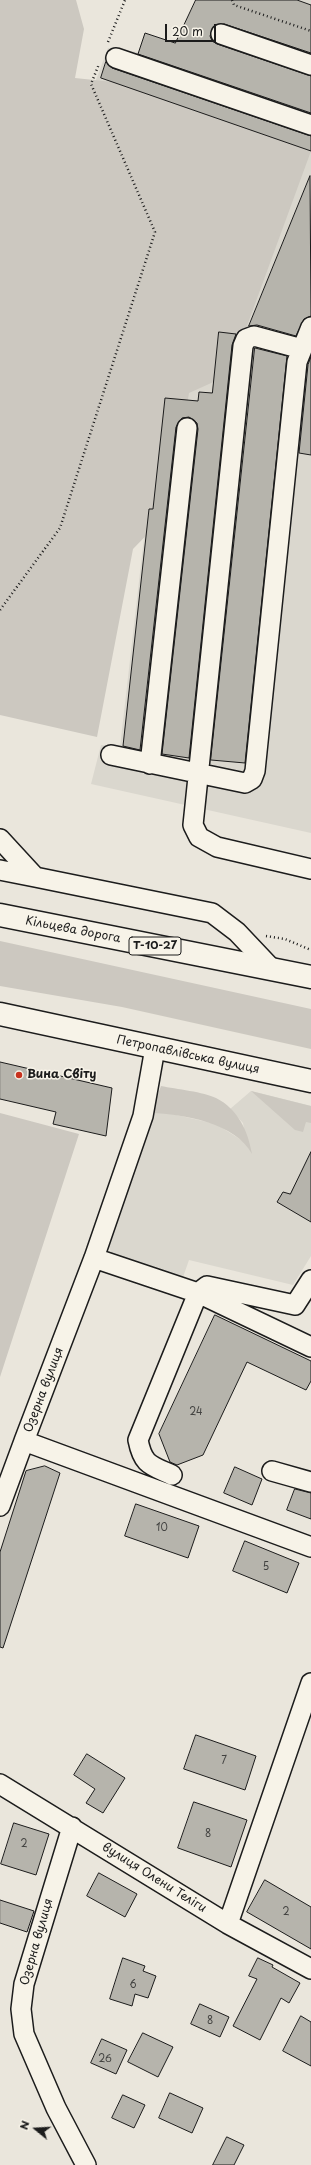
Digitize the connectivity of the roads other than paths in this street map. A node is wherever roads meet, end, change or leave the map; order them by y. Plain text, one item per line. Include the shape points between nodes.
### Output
1 (221, 34) dead end
2 (107, 57) road end
3 (311, 65) edge
4 (311, 125) edge
5 (311, 327) edge
6 (302, 349) junction
7 (188, 428) dead end
8 (111, 755) dead end
9 (150, 764) junction
10 (199, 774) junction
11 (0, 839) edge
12 (311, 869) edge
13 (0, 870) edge
14 (34, 877) junction
15 (0, 915) edge
16 (272, 969) junction
17 (311, 976) edge
18 (0, 1014) edge
19 (155, 1048) junction
20 (306, 1078) edge
21 (94, 1258) junction
22 (311, 1280) edge
23 (198, 1293) junction
24 (311, 1347) edge
25 (24, 1441) junction
26 (272, 1471) dead end
27 (172, 1475) dead end
28 (311, 1482) edge
29 (0, 1506) edge
30 (311, 1547) edge
31 (311, 1683) edge
32 (0, 1784) edge
33 (72, 1826) junction
34 (228, 1924) junction
35 (311, 1969) edge
36 (86, 2165) edge

1 - 3 street
2 - 4 street
5 - 6 street
6 - 10 street via 297,362 255,771 252,779 245,782
6 - 10 street via 254,336 246,339 243,346
7 - 9 street
8 - 9 street
9 - 10 street
10 - 12 street via 194,825 199,837 217,847
11 - 14 street
13 - 14 street
14 - 16 street via 212,913 237,932
15 - 16 highway, Кільцева дорога / Т-10-27
16 - 17 highway, Кільцева дорога / Т-10-27
18 - 19 highway, Петропавлівська вулиця
19 - 20 highway, Петропавлівська вулиця
19 - 21 street, Озерна вулиця via 143,1116
21 - 23 street
21 - 25 street, Озерна вулиця
22 - 23 street via 295,1305 207,1286
23 - 24 street
23 - 27 street via 138,1440 141,1454 147,1464
25 - 29 street
25 - 30 street, Озерна вулиця
26 - 28 street
31 - 34 street
32 - 33 street, вулиця Олени Теліги
33 - 34 street, вулиця Олени Теліги
33 - 36 street, Озерна вулиця via 24,1984 21,2009 24,2034 56,2108
34 - 35 street, вулиця Олени Теліги

